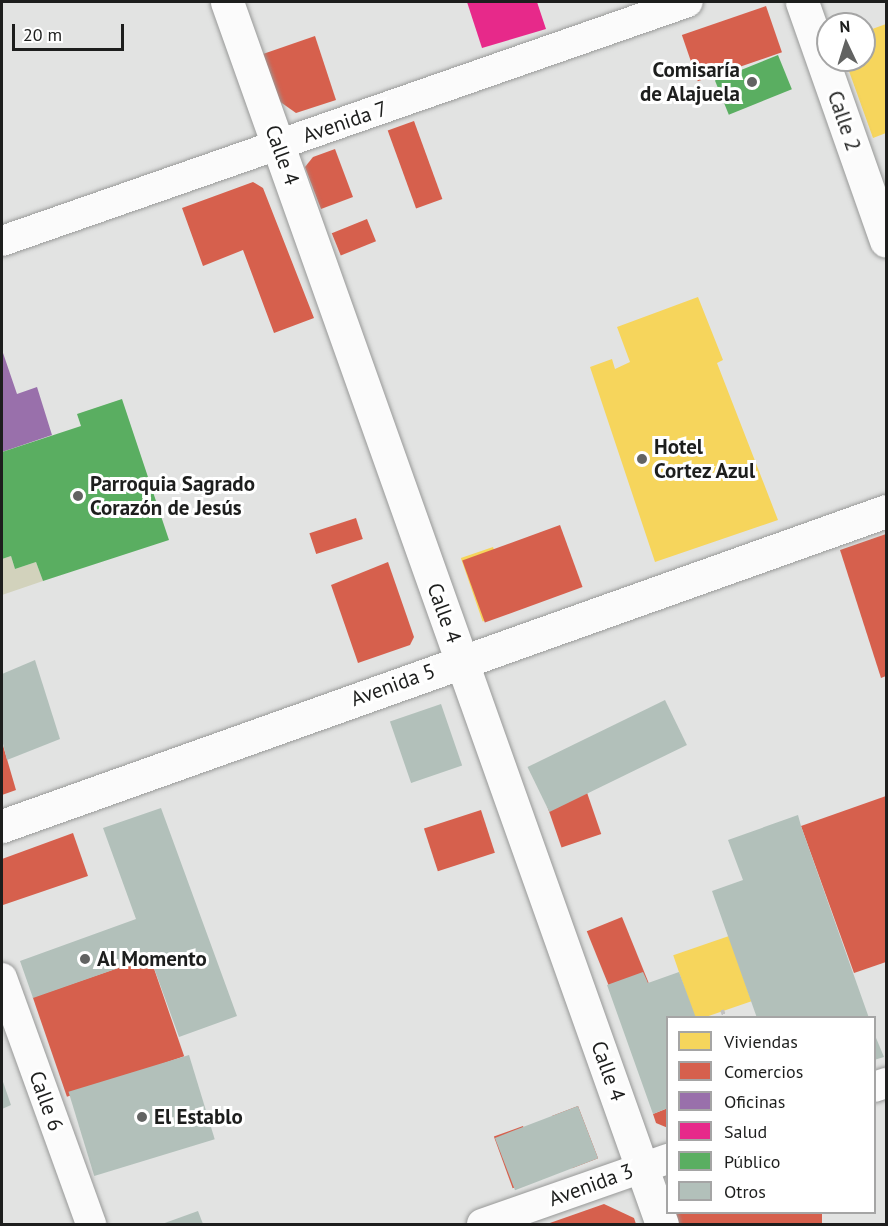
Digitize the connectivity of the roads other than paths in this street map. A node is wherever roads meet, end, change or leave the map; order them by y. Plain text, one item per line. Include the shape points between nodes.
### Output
1 (227, 2) edge
2 (688, 2) edge
3 (802, 2) edge
4 (278, 145) junction
5 (2, 241) edge
6 (886, 241) edge
7 (886, 511) edge
8 (461, 661) junction
9 (2, 826) edge
10 (2, 978) edge
11 (655, 1163) edge
12 (91, 1224) edge
13 (482, 1224) edge
14 (662, 1224) edge

1 - 4 street, Calle 4
2 - 4 street, Avenida 7
3 - 6 street, Calle 2
4 - 5 street, Avenida 7
4 - 8 street, Calle 4
7 - 8 street, Avenida 5
8 - 9 street, Avenida 5
8 - 11 street, Calle 4
10 - 12 street, Calle 6
11 - 13 street, Avenida 3
11 - 14 street, Calle 4

